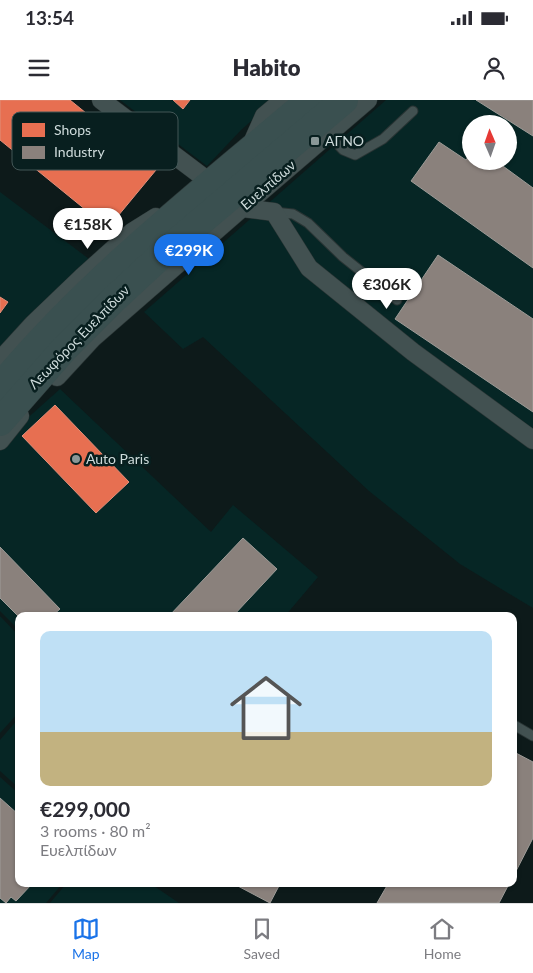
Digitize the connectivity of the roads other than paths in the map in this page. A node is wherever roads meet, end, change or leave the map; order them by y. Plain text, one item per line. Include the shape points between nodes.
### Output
1 (101, 100) edge
2 (283, 100) edge
3 (310, 100) edge
4 (344, 100) edge
5 (368, 100) edge
6 (414, 111) dead end
7 (117, 112) edge
8 (328, 134) junction
9 (246, 154) junction
10 (178, 158) edge
11 (211, 183) junction
12 (242, 208) junction
13 (274, 212) junction
14 (397, 300) dead end
15 (0, 360) edge
16 (0, 387) edge
17 (0, 422) edge
18 (533, 440) edge
19 (0, 441) edge
20 (517, 727) edge
21 (533, 736) edge

1 - 7 street
2 - 9 street via 264,116
3 - 9 main road, Λεωφόρος Ευελπίδων
4 - 17 main road, Λεωφόρος Ευελπίδων via 112,301 36,379
5 - 8 street, Ευελπίδων
6 - 8 lane via 383,139 355,155 342,150
8 - 12 street, Ευελπίδων
9 - 11 main road, Λεωφόρος Ευελπίδων
10 - 11 street
11 - 15 street via 132,232 33,324
11 - 16 main road, Λεωφόρος Ευελπίδων via 96,285
12 - 13 street
12 - 19 street, Ευελπίδων via 93,338
13 - 14 lane via 293,214 308,223 343,257
13 - 18 street via 309,268 413,352
20 - 21 lane

